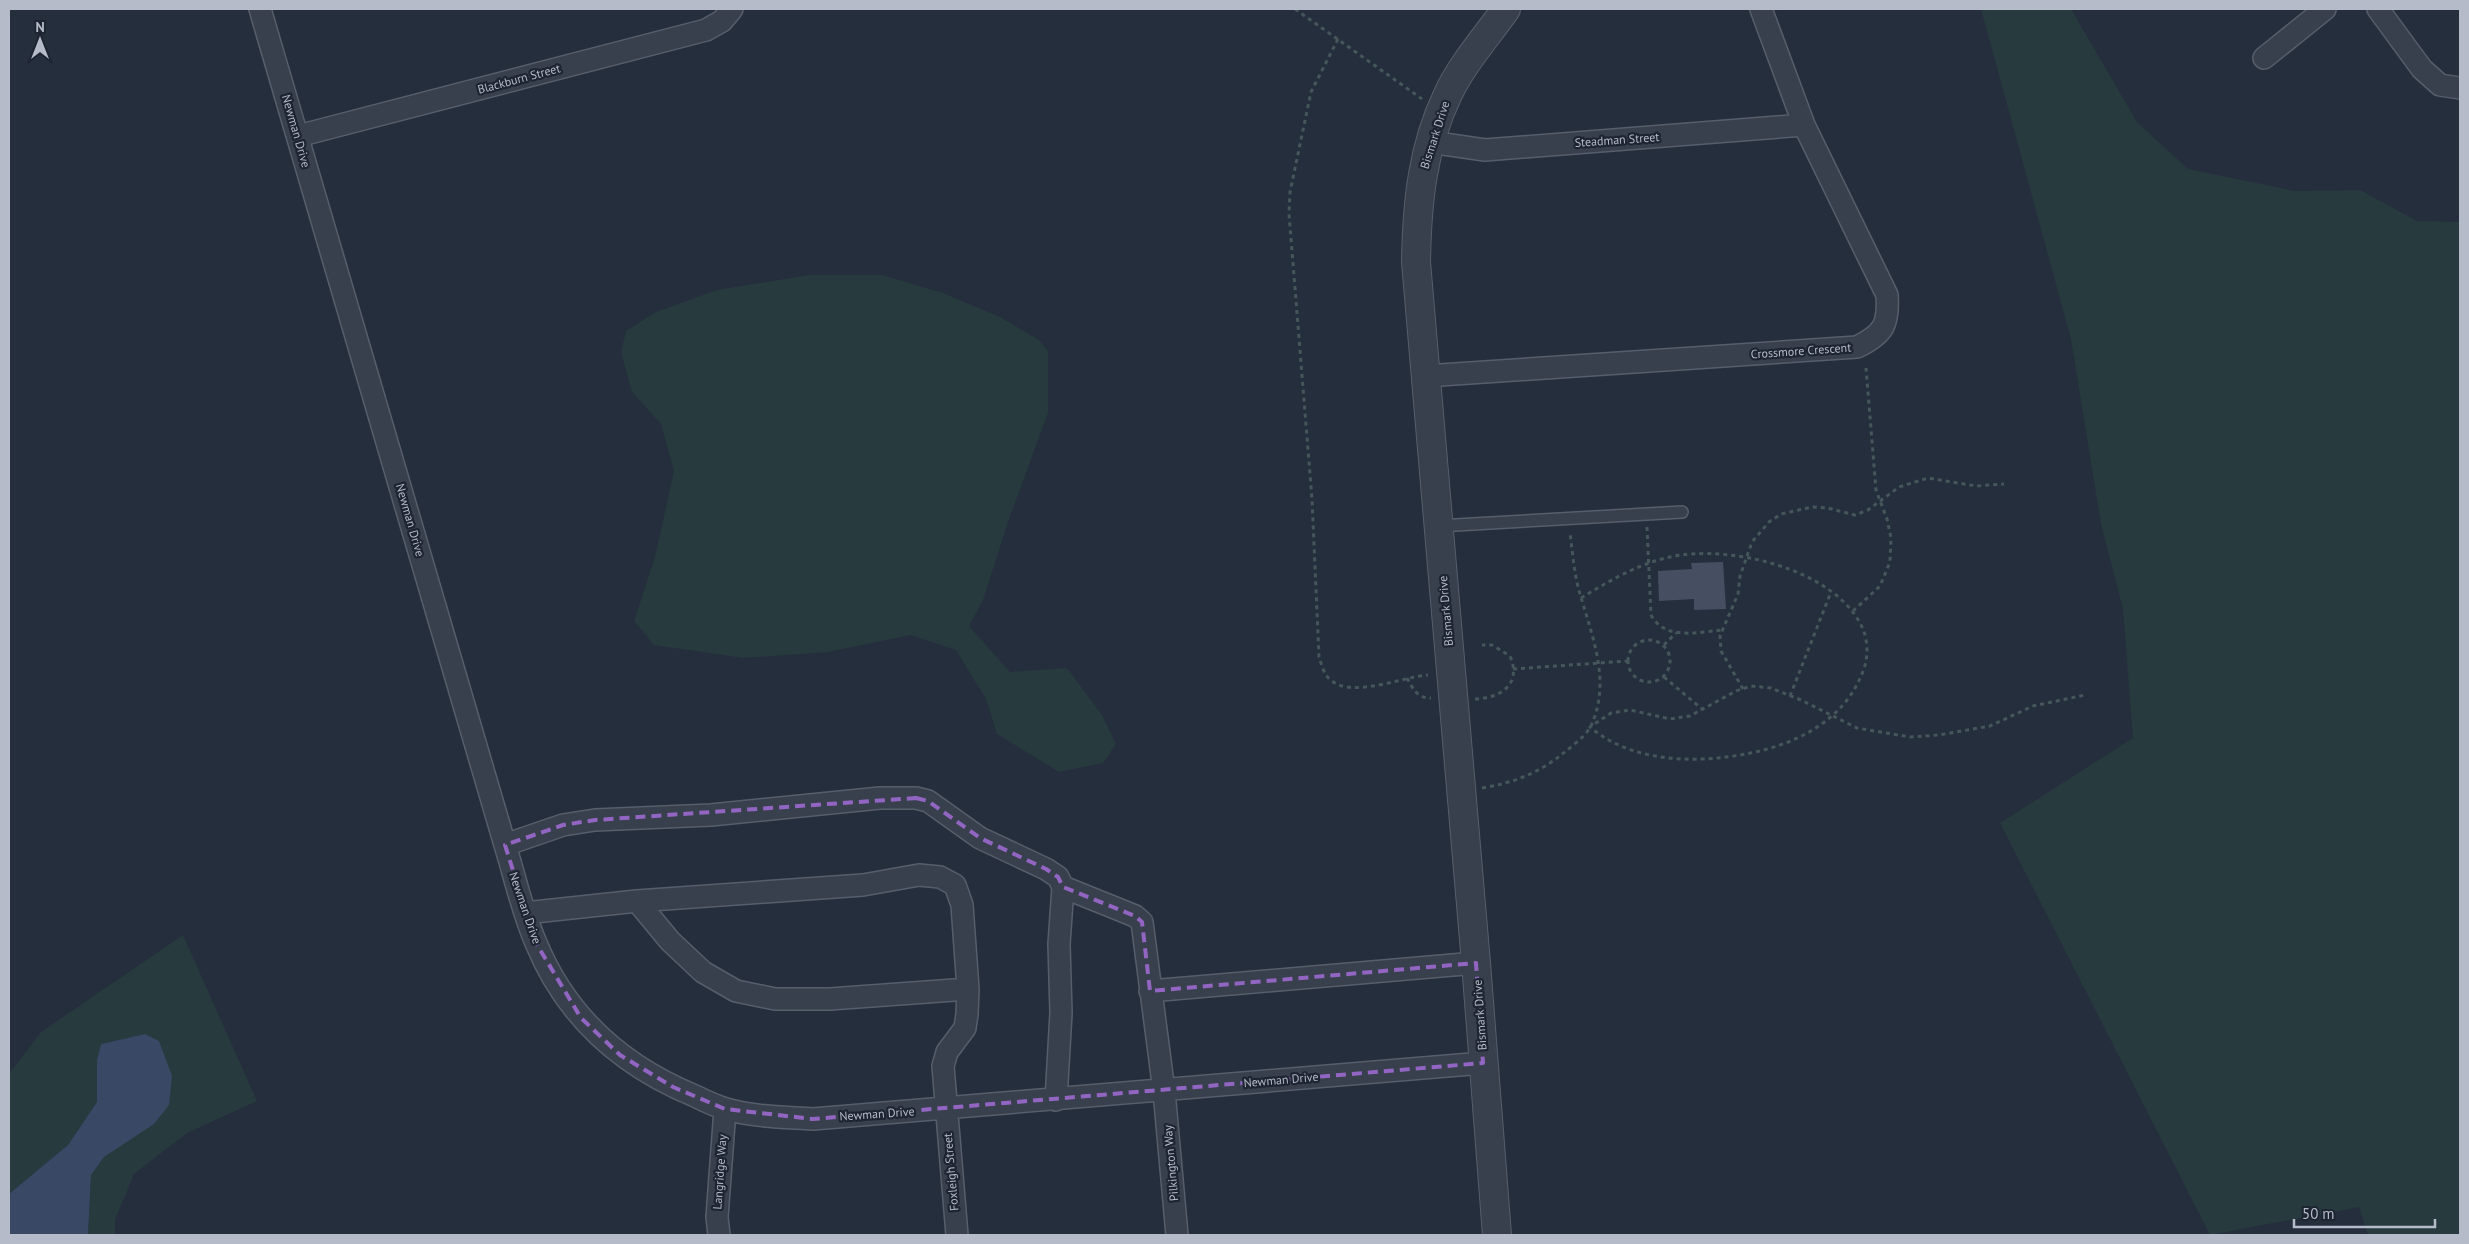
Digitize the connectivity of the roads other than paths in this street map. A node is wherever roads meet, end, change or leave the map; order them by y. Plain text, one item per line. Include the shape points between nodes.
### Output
1 (260, 9) edge
2 (732, 9) edge
3 (1761, 9) edge
4 (2325, 9) edge
5 (2378, 9) edge
6 (1502, 10) edge
7 (2264, 58) dead end
8 (2460, 88) edge
9 (1804, 125) junction
10 (298, 136) junction
11 (1430, 142) junction
12 (1425, 376) junction
13 (1682, 512) dead end
14 (1438, 526) junction
15 (505, 845) junction
16 (1063, 887) junction
17 (636, 901) junction
18 (525, 913) junction
19 (1476, 963) junction
20 (968, 989) junction
21 (1150, 991) junction
22 (1483, 1063) junction
23 (1164, 1091) junction
24 (1056, 1100) junction
25 (725, 1109) junction
26 (945, 1110) junction
27 (719, 1235) edge
28 (957, 1235) edge
29 (1177, 1235) edge
30 (1497, 1235) edge

1 - 10 street, Newman Drive
2 - 10 street, Blackburn Street via 706,30
3 - 9 street, Crossmore Crescent
4 - 7 street
5 - 8 street via 2422,69 2440,85
6 - 11 street, Bismark Drive via 1448,94
9 - 11 street, Steadman Street via 1485,150
9 - 12 street, Crossmore Crescent via 1887,295 1888,314 1883,329 1872,340 1857,347
10 - 15 street, Newman Drive
11 - 12 street, Bismark Drive via 1417,207 1416,253
12 - 14 street, Bismark Drive
13 - 14 lane
14 - 19 street, Bismark Drive
15 - 16 street via 563,825 595,820 711,815 880,798 916,798 928,801 980,838 1046,869 1058,877
15 - 18 street, Newman Drive
16 - 21 street, Pilkington Way via 1135,916 1142,922
16 - 24 street
17 - 18 street, Foxleigh Street
17 - 20 street via 670,941 703,972 736,991 775,999 830,999
17 - 20 street, Foxleigh Street via 863,885 919,875 940,877 955,885 962,905
18 - 25 street, Newman Drive via 557,983 581,1018 646,1073
19 - 21 street
19 - 22 street, Bismark Drive
20 - 26 street, Foxleigh Street via 965,1028 947,1052 942,1066
21 - 23 street, Pilkington Way
22 - 23 street, Newman Drive
22 - 30 street, Bismark Drive
23 - 24 street, Newman Drive
23 - 29 street, Pilkington Way
24 - 26 street, Newman Drive
25 - 26 street, Newman Drive via 813,1119
25 - 27 street, Langridge Way via 717,1216
26 - 28 street, Foxleigh Street

